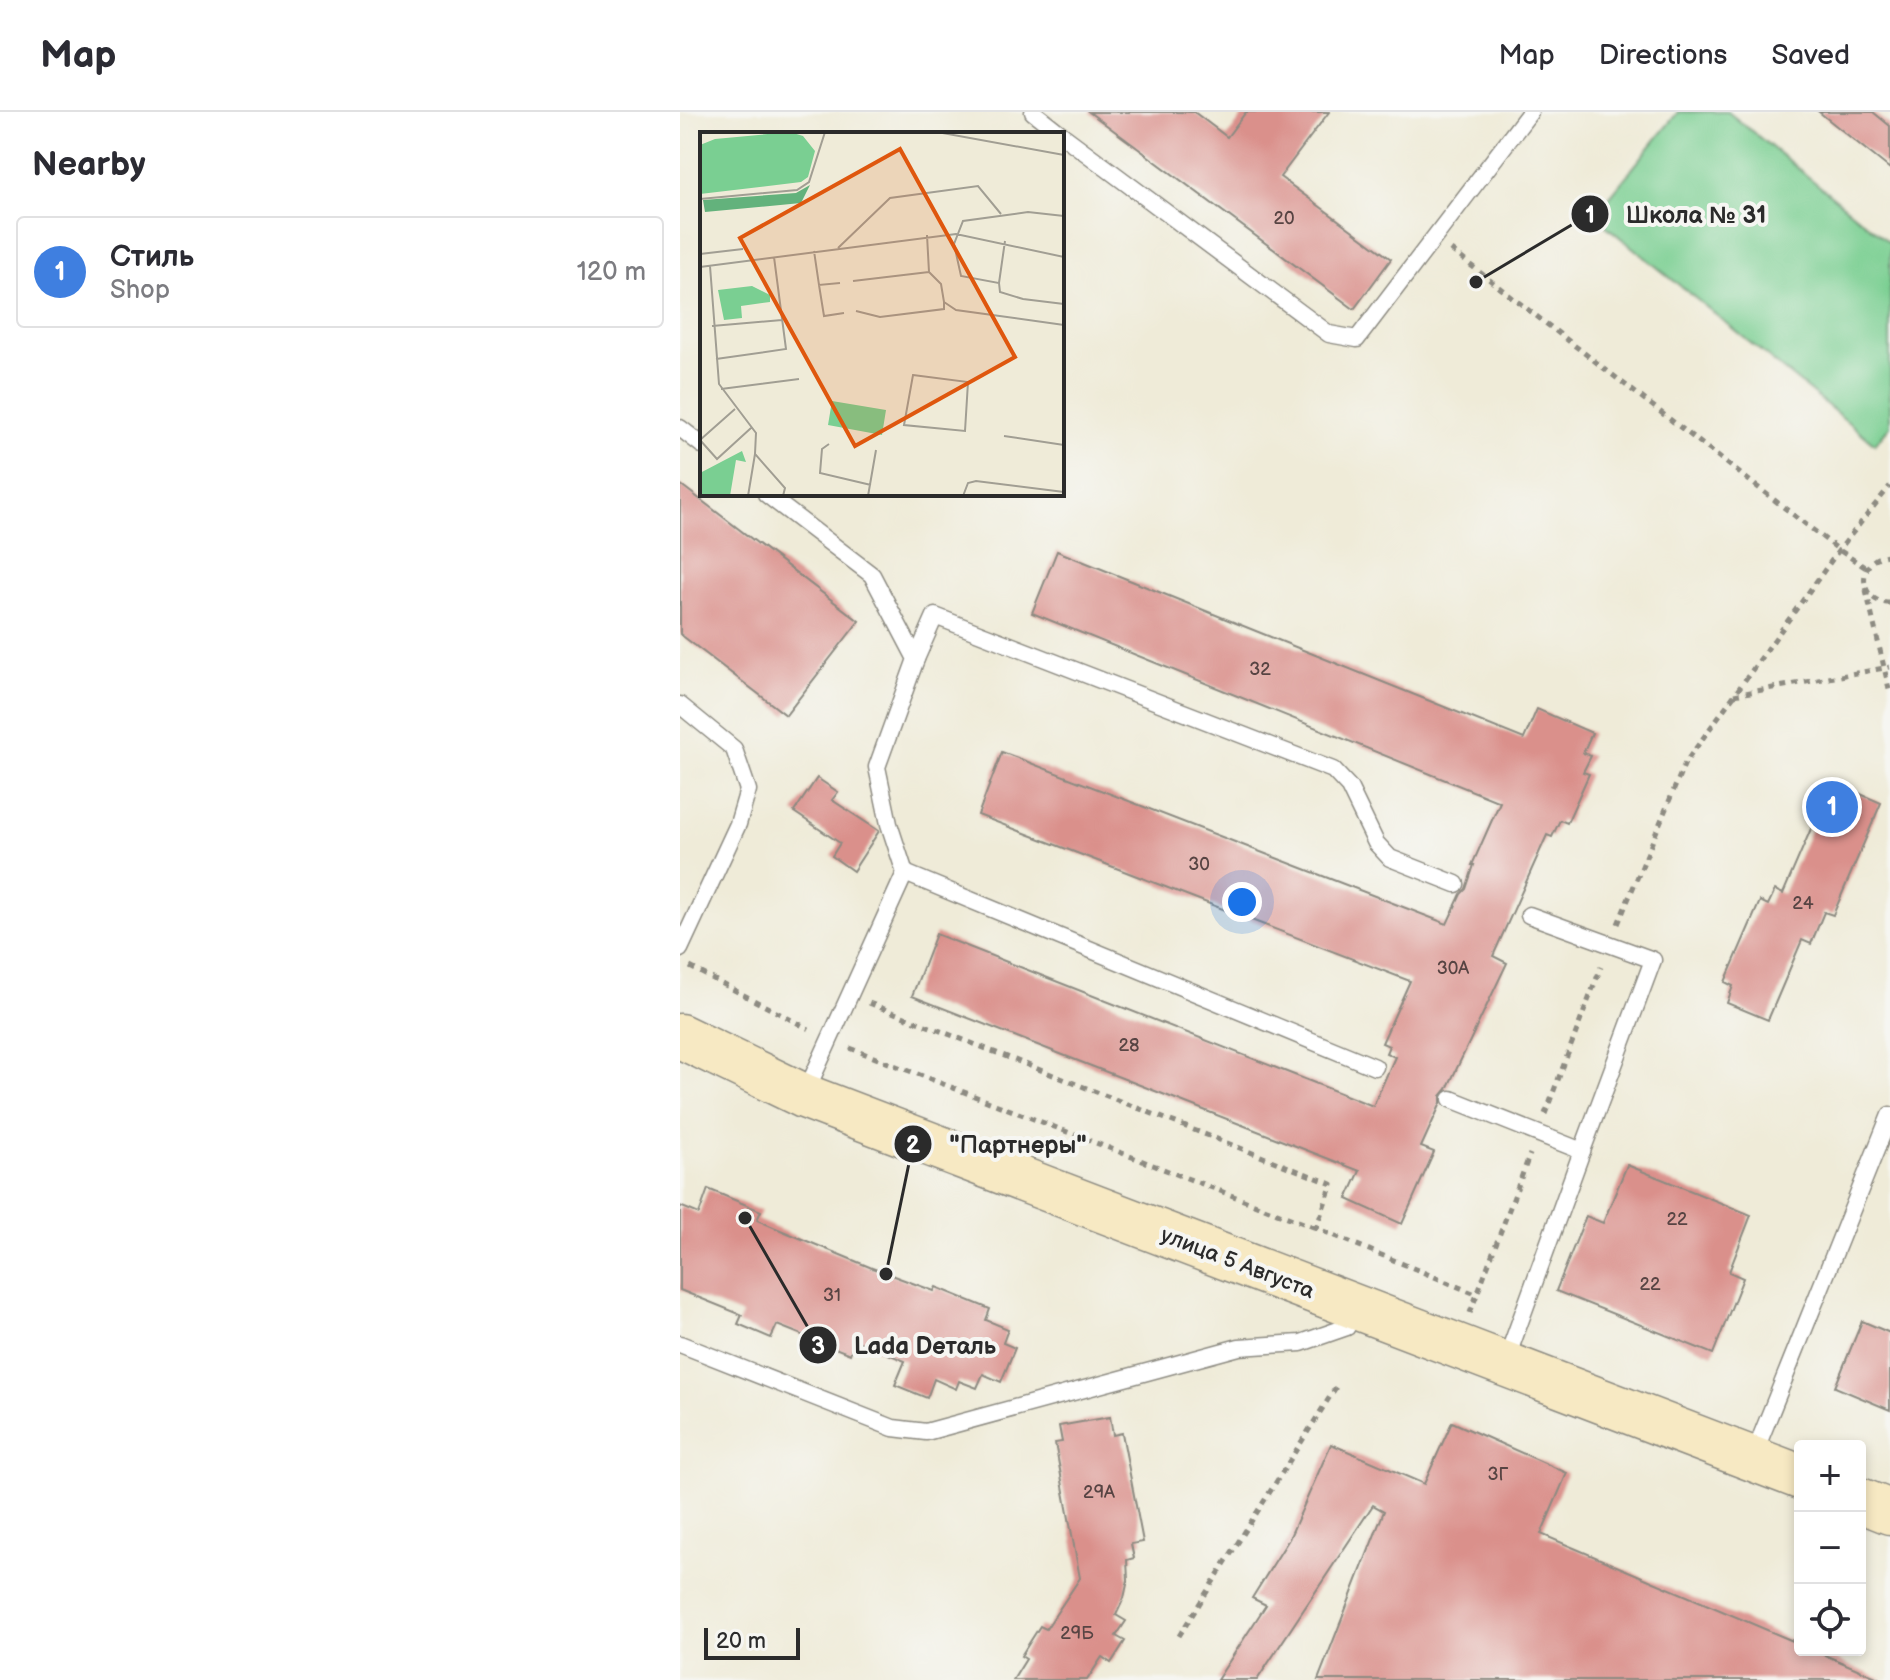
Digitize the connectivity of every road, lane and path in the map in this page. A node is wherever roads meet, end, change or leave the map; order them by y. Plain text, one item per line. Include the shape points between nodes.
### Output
1 (1033, 112) edge
2 (1530, 112) edge
3 (1057, 132) edge
4 (1064, 137) edge
5 (1435, 237) junction
6 (680, 428) edge
7 (700, 443) edge
8 (1890, 486) edge
9 (769, 496) edge
10 (1839, 550) junction
11 (1890, 555) edge
12 (1866, 568) junction
13 (1866, 590) junction
14 (1890, 603) edge
15 (916, 659) junction
16 (1887, 668) edge
17 (1890, 693) edge
18 (1734, 695) junction
19 (680, 705) edge
20 (905, 873) junction
21 (1456, 884) dead end
22 (1529, 915) dead end
23 (1610, 945) junction
24 (680, 949) edge
25 (680, 962) edge
26 (851, 995) junction
27 (680, 1036) edge
28 (830, 1040) junction
29 (1375, 1067) dead end
30 (804, 1096) junction
31 (1451, 1099) dead end
32 (1890, 1115) edge
33 (1582, 1151) junction
34 (1316, 1228) junction
35 (1478, 1295) dead end
36 (1355, 1307) junction
37 (680, 1344) edge
38 (1504, 1364) junction
39 (1336, 1387) dead end
40 (1752, 1459) junction
41 (1794, 1475) edge
42 (1866, 1502) edge
43 (1890, 1512) edge
44 (1179, 1636) dead end

1 - 3 lane
2 - 5 lane
4 - 5 lane via 1329,334 1357,339
5 - 10 path
6 - 7 lane
8 - 10 path
9 - 15 lane via 872,575
10 - 12 path
10 - 18 path
11 - 12 path
12 - 13 path
13 - 14 path via 1877,601
13 - 16 path
15 - 20 lane via 877,767
15 - 21 lane via 935,616 1333,770 1349,787 1376,843 1390,858
16 - 17 path
16 - 18 path
18 - 23 path via 1685,763
19 - 24 lane via 734,749 748,790 738,824
20 - 26 lane
20 - 29 lane
22 - 23 lane
23 - 33 lane via 1653,960
25 - 28 path
26 - 28 lane
26 - 34 path via 1332,1184
27 - 30 street, улица 5 Августа
28 - 30 lane
28 - 34 path
30 - 36 street, улица 5 Августа
31 - 33 lane
32 - 40 lane
33 - 38 lane
34 - 35 path
36 - 37 lane via 1347,1327 1301,1343 1239,1347 926,1432 893,1428
36 - 38 street, улица 5 Августа
38 - 40 street, улица 5 Августа
39 - 44 path
40 - 41 street, улица 5 Августа
42 - 43 street

